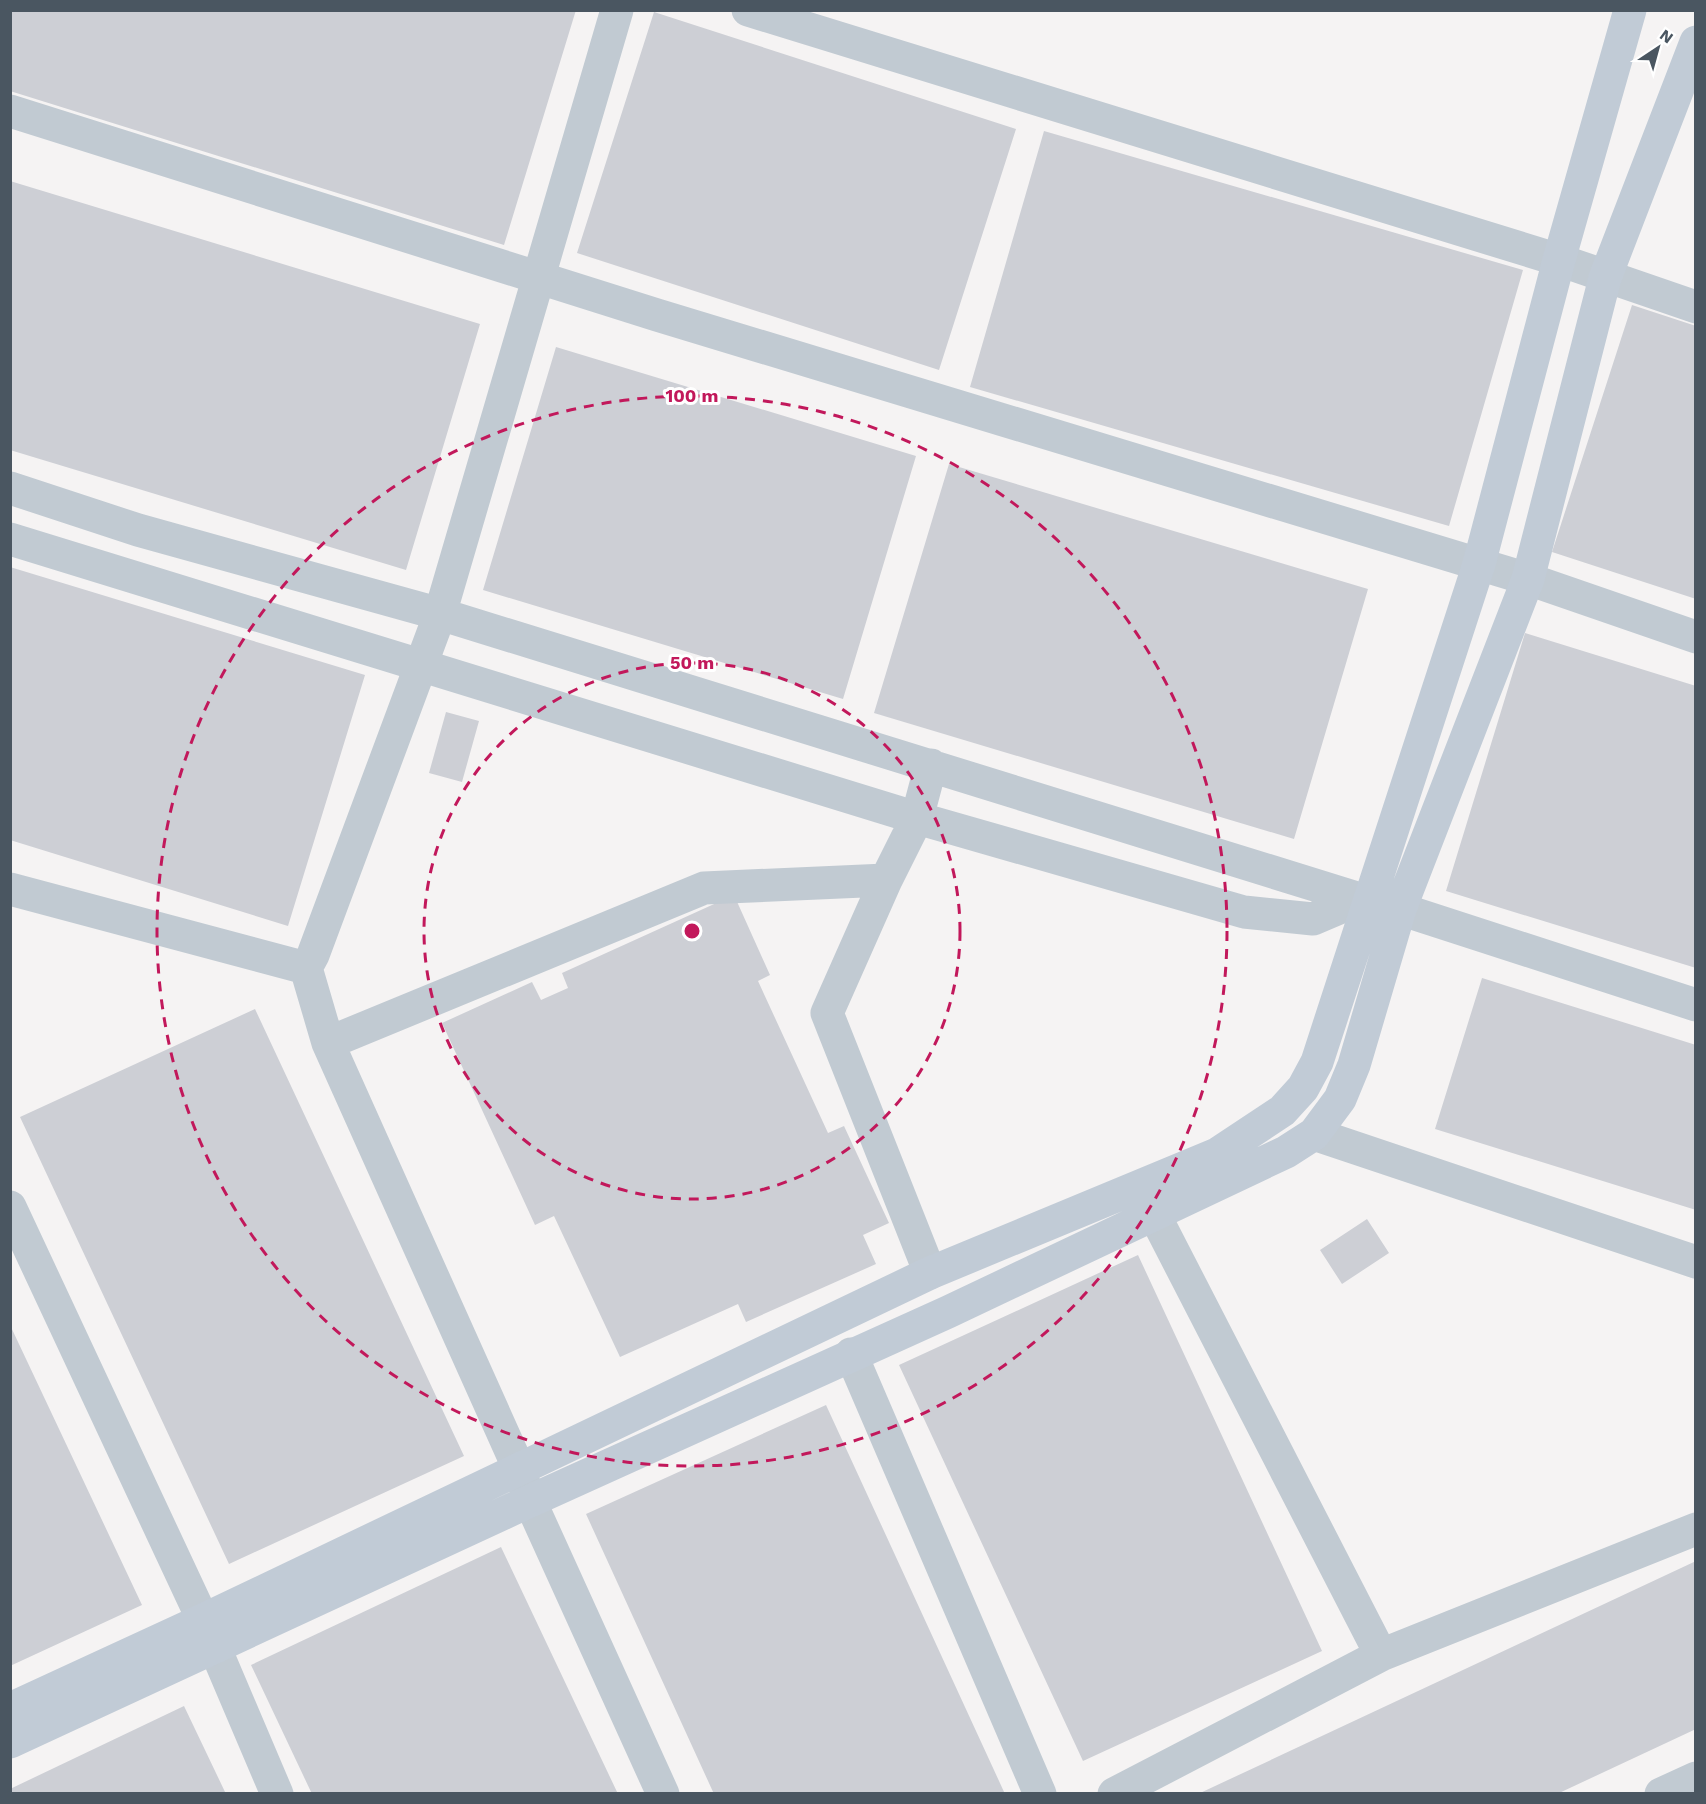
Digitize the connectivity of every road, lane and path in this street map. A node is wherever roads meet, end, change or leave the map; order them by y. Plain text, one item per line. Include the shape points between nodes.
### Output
1 (617, 10) edge
2 (748, 10) edge
3 (1630, 10) edge
4 (1695, 42) edge
5 (10, 111) edge
6 (1559, 260) junction
7 (538, 277) junction
8 (1605, 278) junction
9 (1695, 307) edge
10 (10, 488) edge
11 (10, 539) edge
12 (1479, 564) junction
13 (1528, 579) junction
14 (440, 614) junction
15 (1695, 637) edge
16 (422, 664) junction
17 (931, 765) junction
18 (917, 818) junction
19 (886, 880) junction
20 (10, 889) edge
21 (1376, 903) junction
22 (306, 969) junction
23 (1695, 1005) edge
24 (328, 1044) junction
25 (1314, 1134) junction
26 (10, 1207) edge
27 (1154, 1214) junction
28 (1695, 1262) edge
29 (930, 1273) junction
30 (852, 1354) junction
31 (519, 1469) junction
32 (530, 1501) junction
33 (1695, 1529) edge
34 (210, 1634) junction
35 (1381, 1655) junction
36 (10, 1708) edge
37 (10, 1742) edge
38 (1695, 1778) edge
39 (277, 1794) edge
40 (663, 1794) edge
41 (1040, 1794) edge
42 (1114, 1794) edge
43 (1661, 1794) edge

1 - 7 street
2 - 6 street
3 - 6 street
4 - 8 street
5 - 7 street
6 - 8 street
6 - 12 street
7 - 12 street
7 - 14 street
8 - 9 street
8 - 13 street
10 - 14 street via 138,530
11 - 16 street
12 - 13 street
12 - 21 street
13 - 15 street
13 - 21 street
14 - 16 street
14 - 17 street
16 - 18 street
16 - 22 street
17 - 18 street
17 - 21 street
18 - 19 street
18 - 21 street via 1244,912 1313,919
19 - 24 street via 704,888
19 - 29 street via 827,1013
20 - 22 street
21 - 23 street
21 - 25 street via 1354,1065 1340,1099
21 - 29 street via 1317,1062 1303,1088 1282,1111 1217,1154
22 - 24 street
24 - 31 street
25 - 27 street via 1286,1152
25 - 28 street
26 - 34 street
27 - 30 street
27 - 35 street
29 - 31 street
30 - 32 street
30 - 41 street
31 - 32 street
31 - 34 street
32 - 34 street
32 - 40 street
33 - 35 street
34 - 36 street
34 - 37 street
34 - 39 street
35 - 42 street
38 - 43 street

